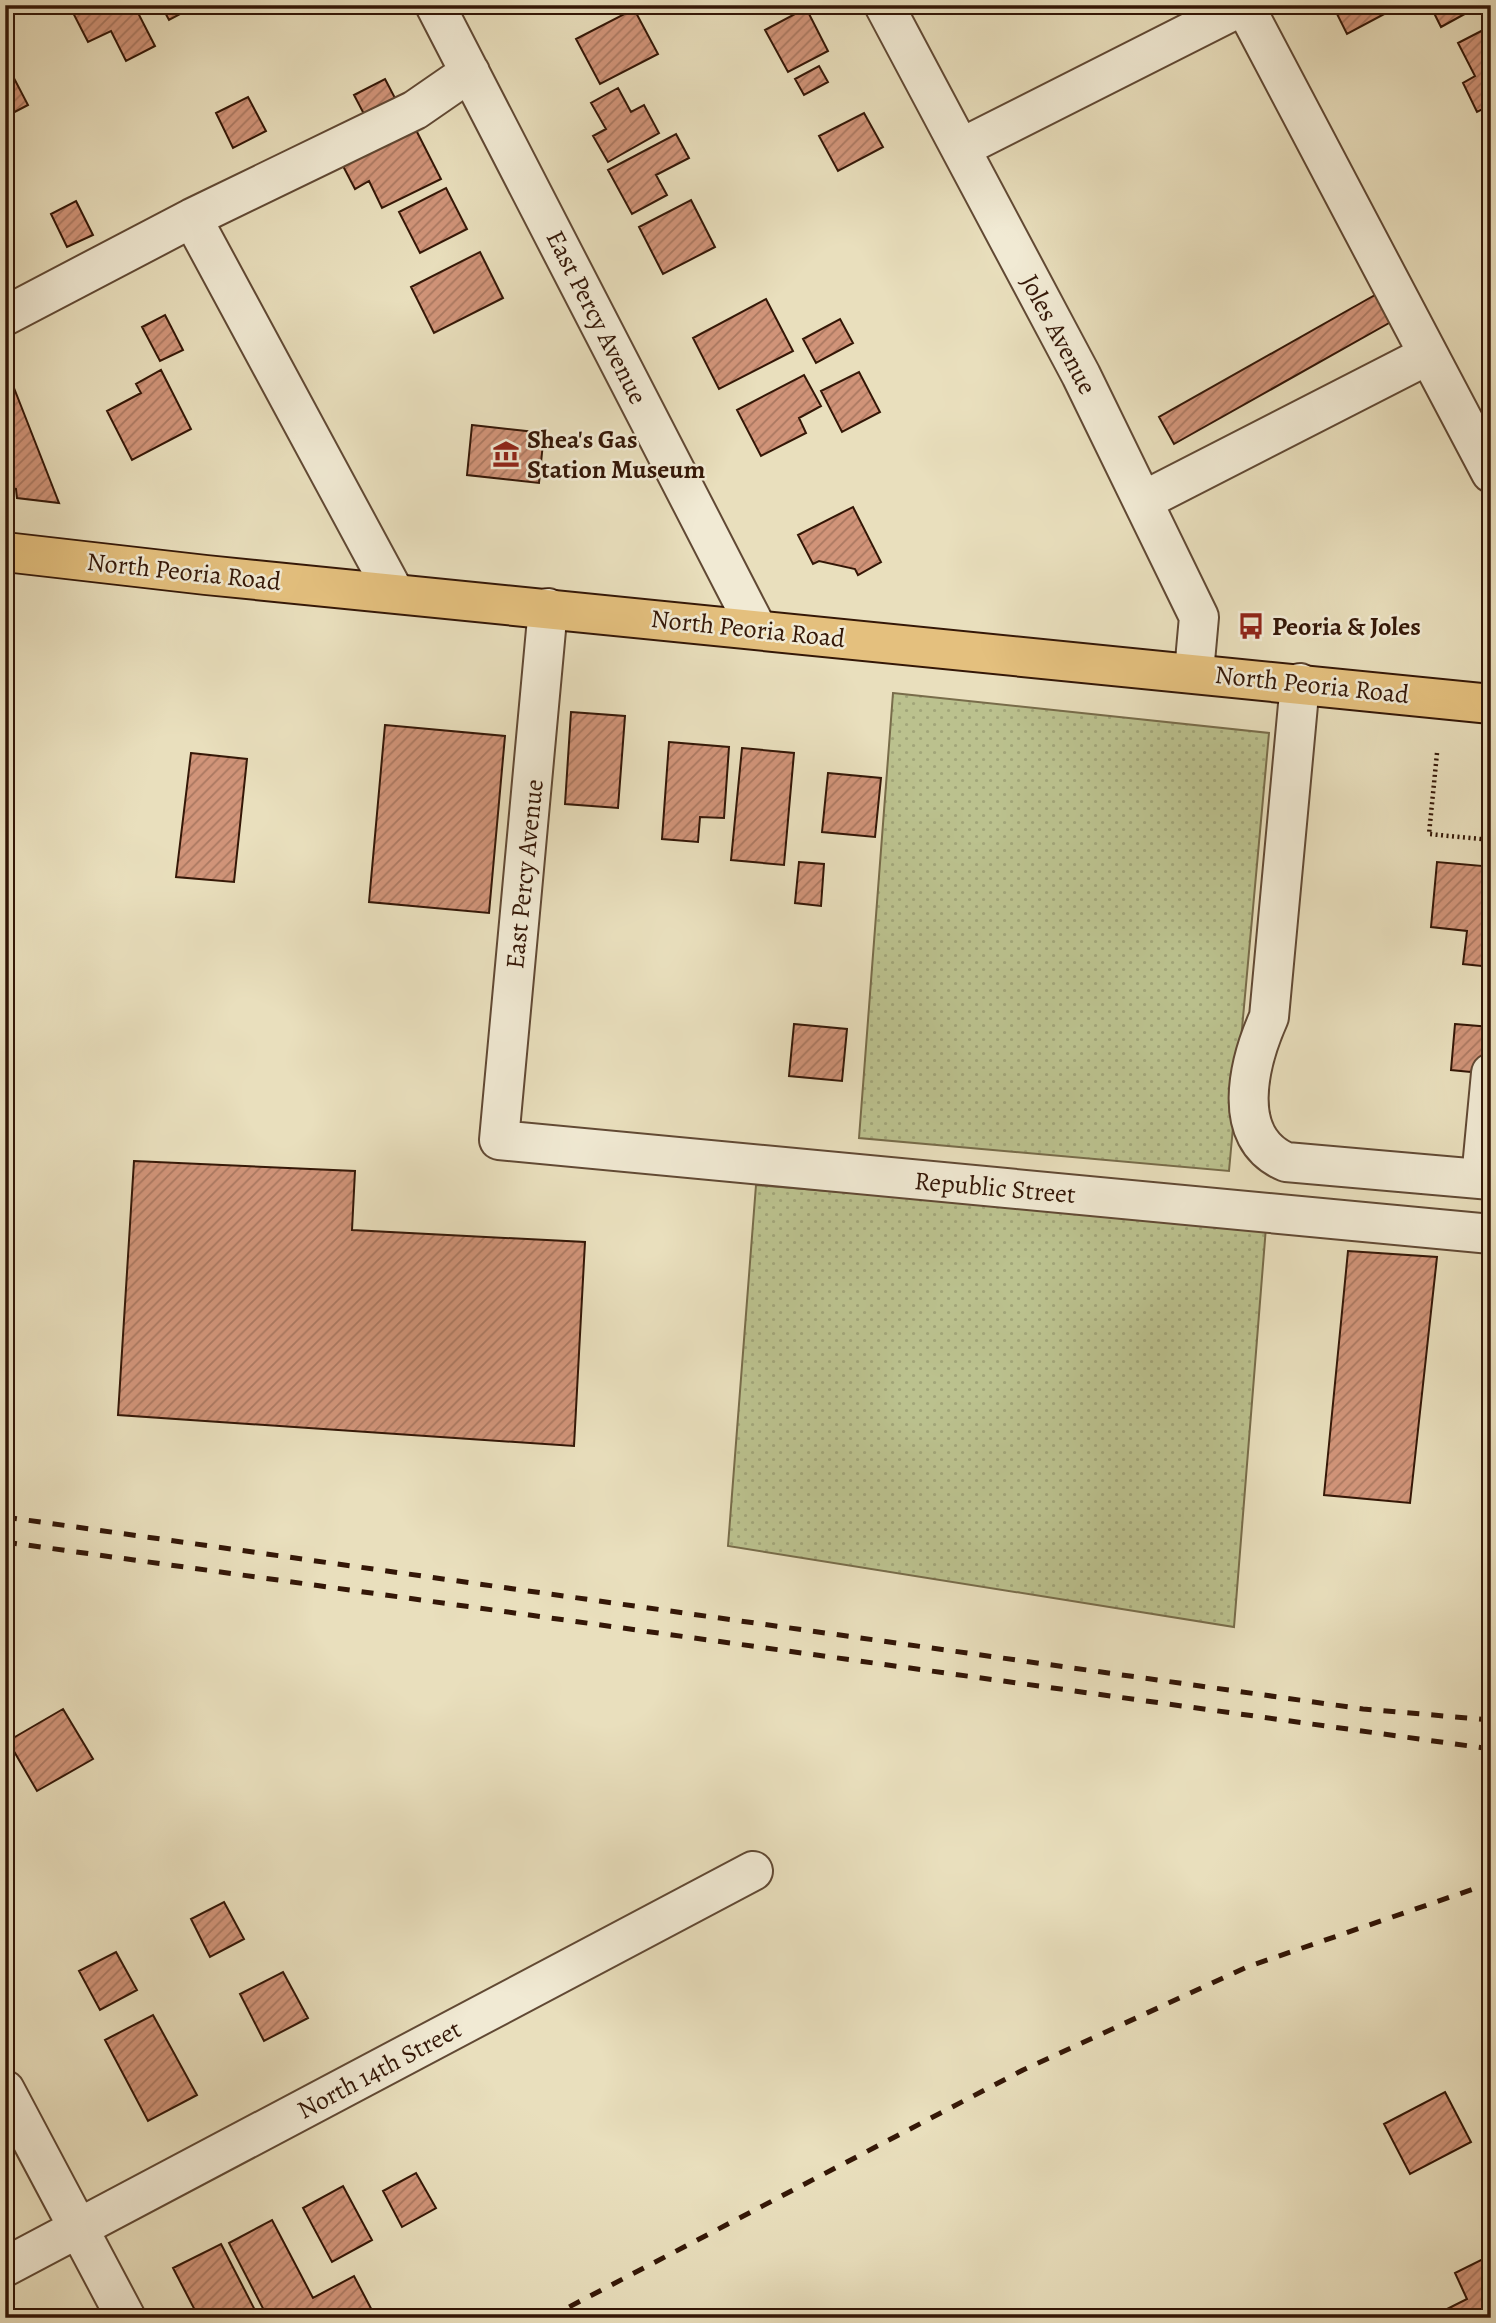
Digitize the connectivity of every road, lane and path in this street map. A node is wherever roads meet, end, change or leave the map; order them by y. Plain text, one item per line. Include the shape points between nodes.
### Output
1 (435, 5) edge
2 (884, 5) edge
3 (1244, 5) edge
4 (470, 72) junction
5 (961, 148) junction
6 (192, 218) junction
7 (5, 316) edge
8 (1428, 355) junction
9 (1491, 473) edge
10 (1143, 502) junction
11 (5, 552) edge
12 (394, 592) junction
13 (548, 608) junction
14 (757, 629) junction
15 (1194, 672) junction
16 (1300, 683) junction
17 (1491, 704) edge
18 (1437, 753) dead end
19 (1491, 840) edge
20 (1491, 1073) edge
21 (499, 1140) joint
22 (1486, 1180) edge
23 (1491, 1234) edge
24 (753, 1871) dead end
25 (5, 2090) edge
26 (79, 2228) junction
27 (5, 2267) edge
28 (126, 2318) edge

1 - 4 street, East Percy Avenue
2 - 5 street, Joles Avenue
3 - 5 street
3 - 8 street
4 - 6 street via 415,110
4 - 14 street, East Percy Avenue
5 - 10 street, Joles Avenue
6 - 7 street
6 - 12 street
8 - 9 street
8 - 10 street
10 - 15 street, Joles Avenue via 1199,617
11 - 12 main road, North Peoria Road
12 - 13 main road, North Peoria Road
13 - 14 main road, North Peoria Road
13 - 21 street, East Percy Avenue
14 - 15 main road, North Peoria Road
15 - 16 main road, North Peoria Road
16 - 17 main road, North Peoria Road
16 - 22 street via 1269,1017 1253,1054 1250,1121 1254,1136 1263,1148 1286,1162
18 - 19 path via 1429,834
20 - 22 street
21 - 23 street, Republic Street
24 - 26 street, North 14th Street
25 - 26 street
26 - 27 street, North 14th Street
26 - 28 street

